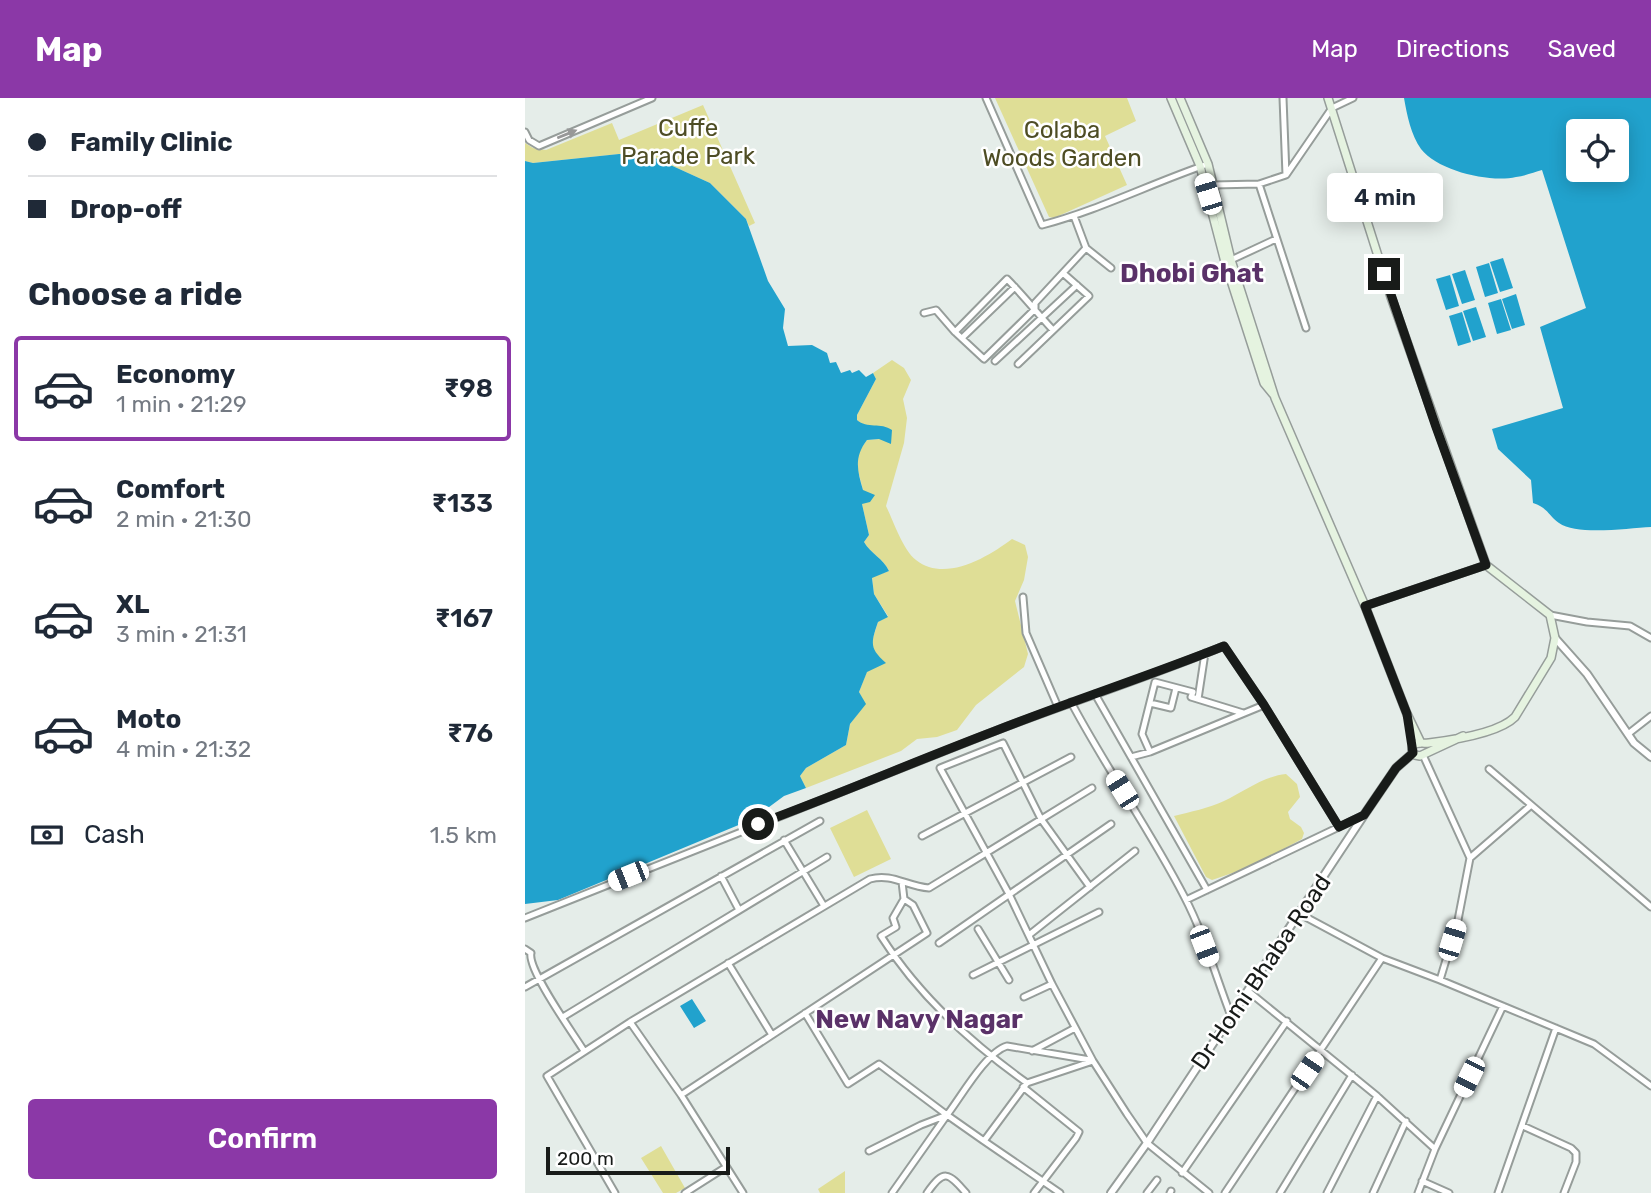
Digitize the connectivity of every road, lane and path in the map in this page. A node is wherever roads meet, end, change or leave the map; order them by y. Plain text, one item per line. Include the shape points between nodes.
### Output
1 (652, 98) edge
2 (986, 98) edge
3 (1171, 98) edge
4 (1180, 98) edge
5 (1283, 98) edge
6 (1328, 98) edge
7 (1353, 98) edge
8 (1332, 108) junction
9 (525, 132) edge
10 (1204, 165) junction
11 (1286, 175) junction
12 (1259, 184) junction
13 (1213, 185) junction
14 (1074, 216) junction
15 (1276, 239) junction
16 (1086, 248) junction
17 (1231, 260) junction
18 (1111, 268) dead end
19 (1064, 274) junction
20 (1077, 285) junction
21 (1015, 286) junction
22 (1035, 309) junction
23 (925, 313) dead end
24 (1043, 319) junction
25 (1306, 328) dead end
26 (1053, 330) junction
27 (955, 331) junction
28 (962, 338) junction
29 (995, 361) dead end
30 (1018, 364) dead end
31 (1276, 398) junction
32 (1486, 565) junction
33 (1023, 597) dead end
34 (1365, 606) junction
35 (1550, 615) junction
36 (1555, 638) junction
37 (1651, 638) edge
38 (1205, 653) junction
39 (1176, 688) junction
40 (1095, 694) junction
41 (1198, 699) junction
42 (1071, 702) junction
43 (1150, 703) junction
44 (1264, 705) junction
45 (1058, 707) junction
46 (1244, 713) junction
47 (1407, 714) junction
48 (1651, 716) edge
49 (1628, 734) junction
50 (1463, 736) junction
51 (1422, 743) junction
52 (1413, 750) junction
53 (1150, 752) junction
54 (1424, 754) junction
55 (1071, 757) dead end
56 (1131, 757) junction
57 (1651, 757) edge
58 (1489, 769) dead end
59 (1023, 782) junction
60 (1092, 789) dead end
61 (1530, 806) junction
62 (964, 814) junction
63 (1364, 815) junction
64 (1041, 819) junction
65 (820, 821) dead end
66 (1111, 824) dead end
67 (1339, 827) junction
68 (922, 836) dead end
69 (784, 840) junction
70 (1135, 851) dead end
71 (986, 853) junction
72 (1066, 855) junction
73 (827, 857) dead end
74 (1470, 858) junction
75 (803, 871) junction
76 (721, 876) junction
77 (902, 882) junction
78 (1090, 887) junction
79 (1207, 890) junction
80 (1009, 894) junction
81 (904, 900) junction
82 (1186, 900) junction
83 (824, 906) junction
84 (1651, 907) edge
85 (739, 910) junction
86 (1099, 912) dead end
87 (1300, 914) junction
88 (525, 918) edge
89 (978, 929) dead end
90 (1029, 935) junction
91 (939, 943) dead end
92 (1033, 944) junction
93 (525, 949) edge
94 (893, 955) junction
95 (1382, 958) junction
96 (998, 961) junction
97 (728, 963) junction
98 (973, 975) dead end
99 (538, 979) junction
100 (1009, 980) dead end
101 (1440, 981) junction
102 (1052, 984) junction
103 (525, 987) edge
104 (1248, 991) junction
105 (1024, 998) dead end
106 (1503, 1006) junction
107 (804, 1013) junction
108 (1231, 1016) junction
109 (563, 1017) junction
110 (1287, 1021) junction
111 (630, 1022) junction
112 (1076, 1028) junction
113 (1556, 1028) junction
114 (772, 1035) junction
115 (584, 1051) junction
116 (1032, 1051) junction
117 (1321, 1051) junction
118 (991, 1057) junction
119 (1093, 1060) junction
120 (1352, 1076) junction
121 (1025, 1085) junction
122 (1651, 1086) edge
123 (681, 1096) junction
124 (1377, 1096) junction
125 (947, 1115) junction
126 (1406, 1121) junction
127 (1523, 1126) junction
128 (985, 1140) junction
129 (1147, 1143) junction
130 (1435, 1149) junction
131 (869, 1151) dead end
132 (726, 1167) junction
133 (1182, 1173) junction
134 (1044, 1180) junction
135 (1157, 1180) dead end
136 (1422, 1181) junction
137 (615, 1193) edge
138 (685, 1193) edge
139 (743, 1193) edge
140 (892, 1193) edge
141 (927, 1193) edge
142 (966, 1193) edge
143 (1034, 1193) edge
144 (1060, 1193) edge
145 (1111, 1193) edge
146 (1147, 1193) edge
147 (1209, 1193) edge
148 (1225, 1193) edge
149 (1280, 1193) edge
150 (1327, 1193) edge
151 (1373, 1193) edge
152 (1418, 1193) edge
153 (1449, 1193) edge
154 (1498, 1193) edge
155 (1564, 1193) edge

9 -> 1 street via 539,146
2 - 14 street via 1042,225
3 - 10 main road
4 - 10 main road
5 - 11 street
6 - 8 main road
7 - 8 street
8 - 11 street
8 - 32 main road via 1391,297
10 - 13 main road
10 - 14 street
10 - 31 main road via 1225,262 1264,383
11 - 12 street
12 - 13 street
12 - 15 street
13 - 17 main road
14 - 16 street
15 - 17 street
15 - 25 street
16 - 18 street
16 - 19 street
17 - 31 main road
19 - 20 street
19 - 22 street via 1035,303
20 - 24 street
20 - 26 street via 1089,296
21 - 22 street
21 - 27 street via 1007,279
21 - 28 street
22 - 24 street
22 - 28 street via 984,359
23 - 27 street via 936,310
24 - 26 street
24 - 29 street
26 - 30 street
27 - 28 street
31 - 34 main road
32 - 34 street
32 - 35 main road
33 - 45 street via 1026,633
34 - 47 main road
35 - 36 main road
35 - 37 street via 1630,626
36 - 49 street via 1587,674
36 - 50 main road via 1551,659 1515,717 1495,730
38 - 40 street
38 - 41 street
38 - 44 street via 1224,646
39 - 41 street via 1193,692 1192,697
39 - 43 street via 1171,708
39 - 43 street via 1155,682
40 - 42 street
40 - 56 street
41 - 46 street
42 - 45 street
42 - 82 street
43 - 53 street via 1142,734
44 - 46 street
44 - 67 street
45 - 88 street
46 - 53 street
47 - 51 main road
47 - 52 main road
48 - 49 street
49 - 57 street
50 - 51 main road
50 - 54 main road
51 - 52 main road via 1416,743
51 - 54 main road
52 - 54 main road via 1417,756
52 - 63 street, Dr Homi Bhaba Road
53 - 56 street
54 - 74 street
55 - 59 street
56 - 79 street
58 - 61 street
59 - 62 street
59 - 62 street via 1003,743 940,768
59 - 64 street
60 - 64 street
61 - 74 street
61 - 84 street
62 - 68 street
62 - 71 street
63 - 67 street
63 - 87 street, Dr Homi Bhaba Road
64 - 71 street
64 - 72 street
65 - 69 street
66 - 72 street
67 - 79 street
69 - 75 street
69 - 76 street
70 - 78 street
71 - 77 street via 929,888
71 - 80 street
72 - 78 street
72 - 80 street
73 - 75 street
74 - 101 street
75 - 83 street
75 - 85 street
76 - 85 street
76 - 99 street
77 - 81 street
77 - 83 street via 883,875 870,879
78 - 90 street
79 - 82 street
80 - 90 street
80 - 91 street
81 - 94 street via 894,918 896,927 881,936
81 - 94 street via 913,905 927,933
82 - 108 street
83 - 97 street
85 - 109 street
86 - 92 street
87 - 95 street
87 - 104 street, Dr Homi Bhaba Road
89 - 96 street
90 - 92 street
92 - 96 street
92 - 102 street
93 - 99 street via 531,953
94 - 107 street
94 - 118 street via 922,991
95 - 101 street
95 - 117 street
96 - 98 street
96 - 100 street
97 - 111 street
97 - 114 street
99 - 103 street
99 - 109 street
101 - 106 street
102 - 105 street
102 - 112 street
104 - 108 street, Dr Homi Bhaba Road
104 - 110 street
106 - 113 street
106 - 130 street
107 - 114 street
107 - 125 street via 848,1084 879,1064
108 - 129 street, Dr Homi Bhaba Road
109 - 115 street
110 - 117 street
110 - 133 street
111 - 115 street
111 - 123 street
112 - 116 street
112 - 119 street
113 - 122 street via 1594,1044
113 - 127 street
114 - 123 street
115 - 137 street via 547,1076
116 - 118 street via 1007,1046
116 - 119 street
117 - 120 street
117 - 148 street
118 - 121 street
118 - 125 street
119 - 121 street
119 - 129 street
120 - 124 street
120 - 149 street
121 - 128 street
121 - 134 street via 1079,1132
123 - 132 street
124 - 126 street
124 - 150 street
125 - 128 street
125 - 131 street
125 - 140 street
126 - 130 street
126 - 151 street
127 - 154 street
127 - 155 street via 1576,1153
128 - 134 street
129 - 133 street
129 - 145 street, Dr Homi Bhaba Road
130 - 136 street
132 - 138 street
132 - 139 street
133 - 147 street
134 - 143 street
134 - 144 street
135 - 146 street
136 - 152 street
136 - 153 street
141 - 142 street via 937,1178 946,1175

